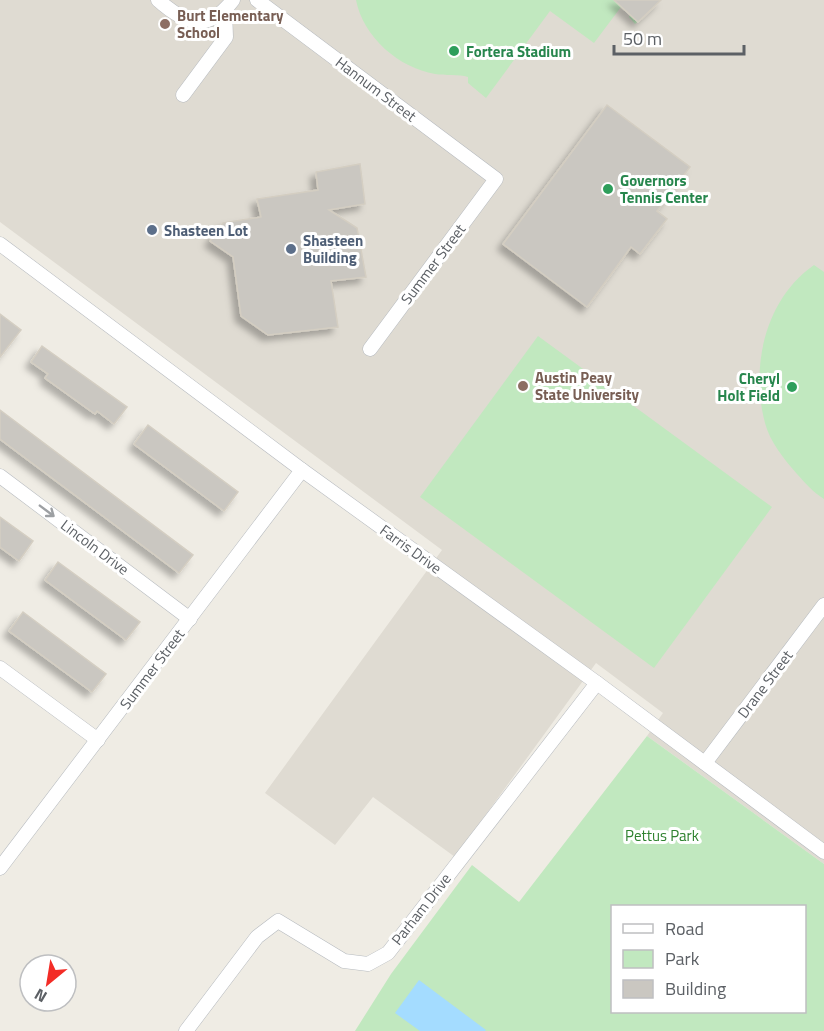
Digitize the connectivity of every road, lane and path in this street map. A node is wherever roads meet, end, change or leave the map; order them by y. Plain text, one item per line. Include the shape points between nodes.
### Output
1 (158, 0) edge
2 (257, 0) edge
3 (229, 5) edge
4 (183, 95) dead end
5 (496, 178) joint
6 (0, 244) edge
7 (369, 349) dead end
8 (302, 470) junction
9 (0, 476) edge
10 (824, 605) edge
11 (190, 619) junction
12 (0, 668) edge
13 (597, 683) junction
14 (98, 741) junction
15 (705, 763) junction
16 (824, 852) edge
17 (0, 868) edge
18 (186, 1031) edge

1 - 3 street via 191,22 208,21
2 - 5 street, Hannum Street
3 - 4 street via 226,37
5 - 7 street, Summer Street
6 - 8 street, Farris Drive
8 - 11 street, Summer Street
8 - 13 street, Farris Drive
9 -> 11 street, Lincoln Drive
10 - 15 street, Drane Street
11 - 14 street, Summer Street
12 - 14 street
13 - 15 street, Farris Drive
13 - 18 street, Parham Drive via 387,953 368,964 344,961 278,921 257,937
14 - 17 street, Summer Street
15 - 16 street, Farris Drive

